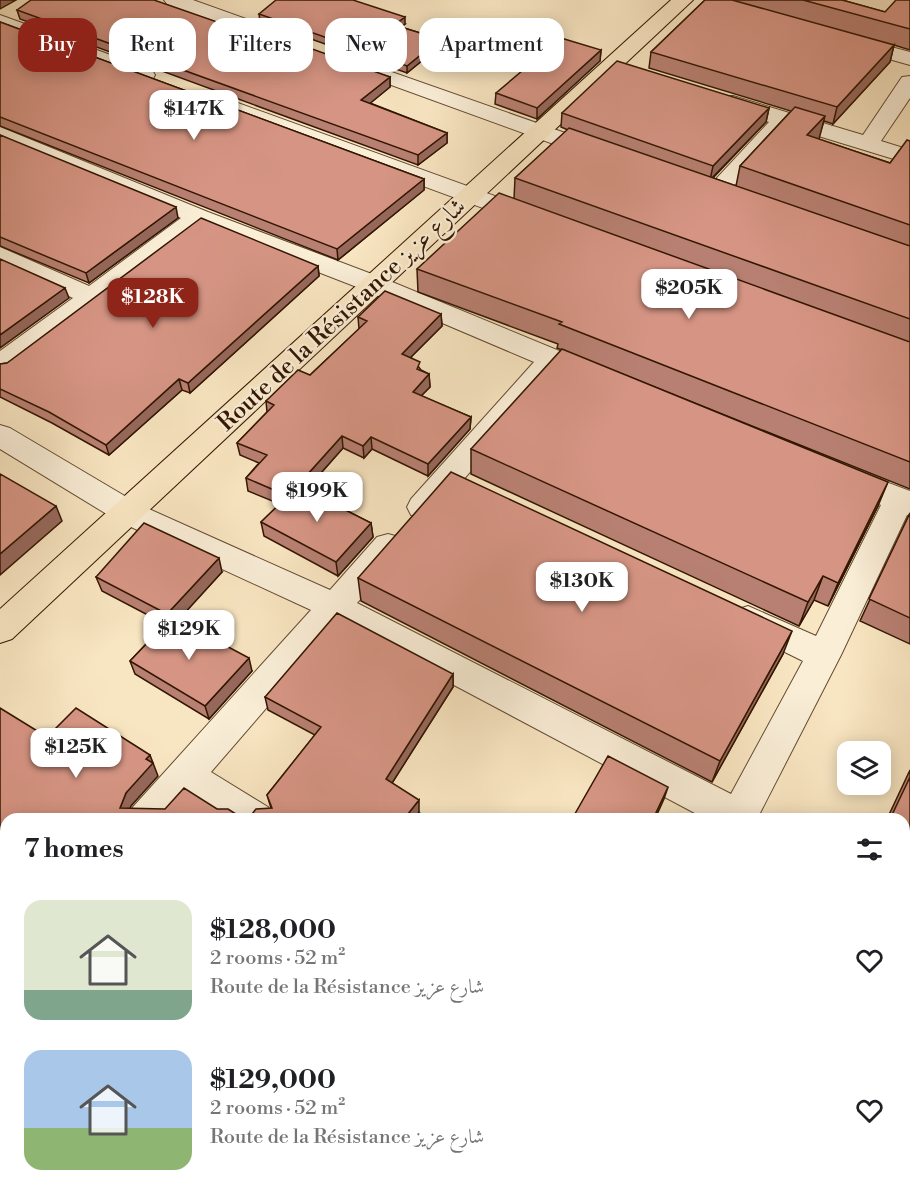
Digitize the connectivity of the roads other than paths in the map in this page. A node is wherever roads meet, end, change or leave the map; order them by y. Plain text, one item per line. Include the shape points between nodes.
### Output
1 (174, 0) edge
2 (683, 0) edge
3 (6, 17) edge
4 (224, 18) edge
5 (833, 37) edge
6 (322, 53) edge
7 (910, 59) edge
8 (163, 82) edge
9 (910, 82) edge
10 (704, 94) edge
11 (206, 99) edge
12 (784, 119) junction
13 (540, 132) junction
14 (0, 134) edge
15 (868, 144) junction
16 (910, 156) edge
17 (616, 159) edge
18 (714, 194) edge
19 (469, 195) junction
20 (199, 216) junction
21 (556, 227) edge
22 (0, 255) edge
23 (376, 285) junction
24 (92, 297) junction
25 (551, 360) junction
26 (0, 365) edge
27 (616, 386) edge
28 (0, 435) edge
29 (823, 469) edge
30 (447, 479) junction
31 (479, 494) edge
32 (905, 502) edge
33 (129, 513) junction
34 (716, 605) edge
35 (336, 607) junction
36 (0, 629) edge
37 (824, 655) junction
38 (185, 776) junction
39 (151, 813) edge
40 (245, 813) edge
41 (730, 813) edge
42 (743, 813) edge

1 - 4 street
2 - 13 main road, Route de la Résistance شارع عزيز via 624,69
3 - 8 street
5 - 7 street
6 - 13 street
9 - 15 street
10 - 12 street
11 - 19 street
12 - 15 street
12 - 18 street
13 - 17 street
13 - 19 main road, Route de la Résistance شارع عزيز
14 - 20 street
15 - 16 street
19 - 21 street
19 - 23 main road, Route de la Résistance شارع عزيز
20 - 23 street
20 - 24 street
22 - 24 street
23 - 25 street
23 - 33 main road, Route de la Résistance شارع عزيز
24 - 26 street
25 - 27 street
25 - 30 street
28 - 33 street
29 - 32 street
30 - 31 street
30 - 35 street
32 - 37 street
33 - 35 street
33 - 36 main road, Route de la Résistance شارع عزيز
34 - 37 street
35 - 38 street
35 - 41 street
37 - 42 street
38 - 39 street
38 - 40 street

